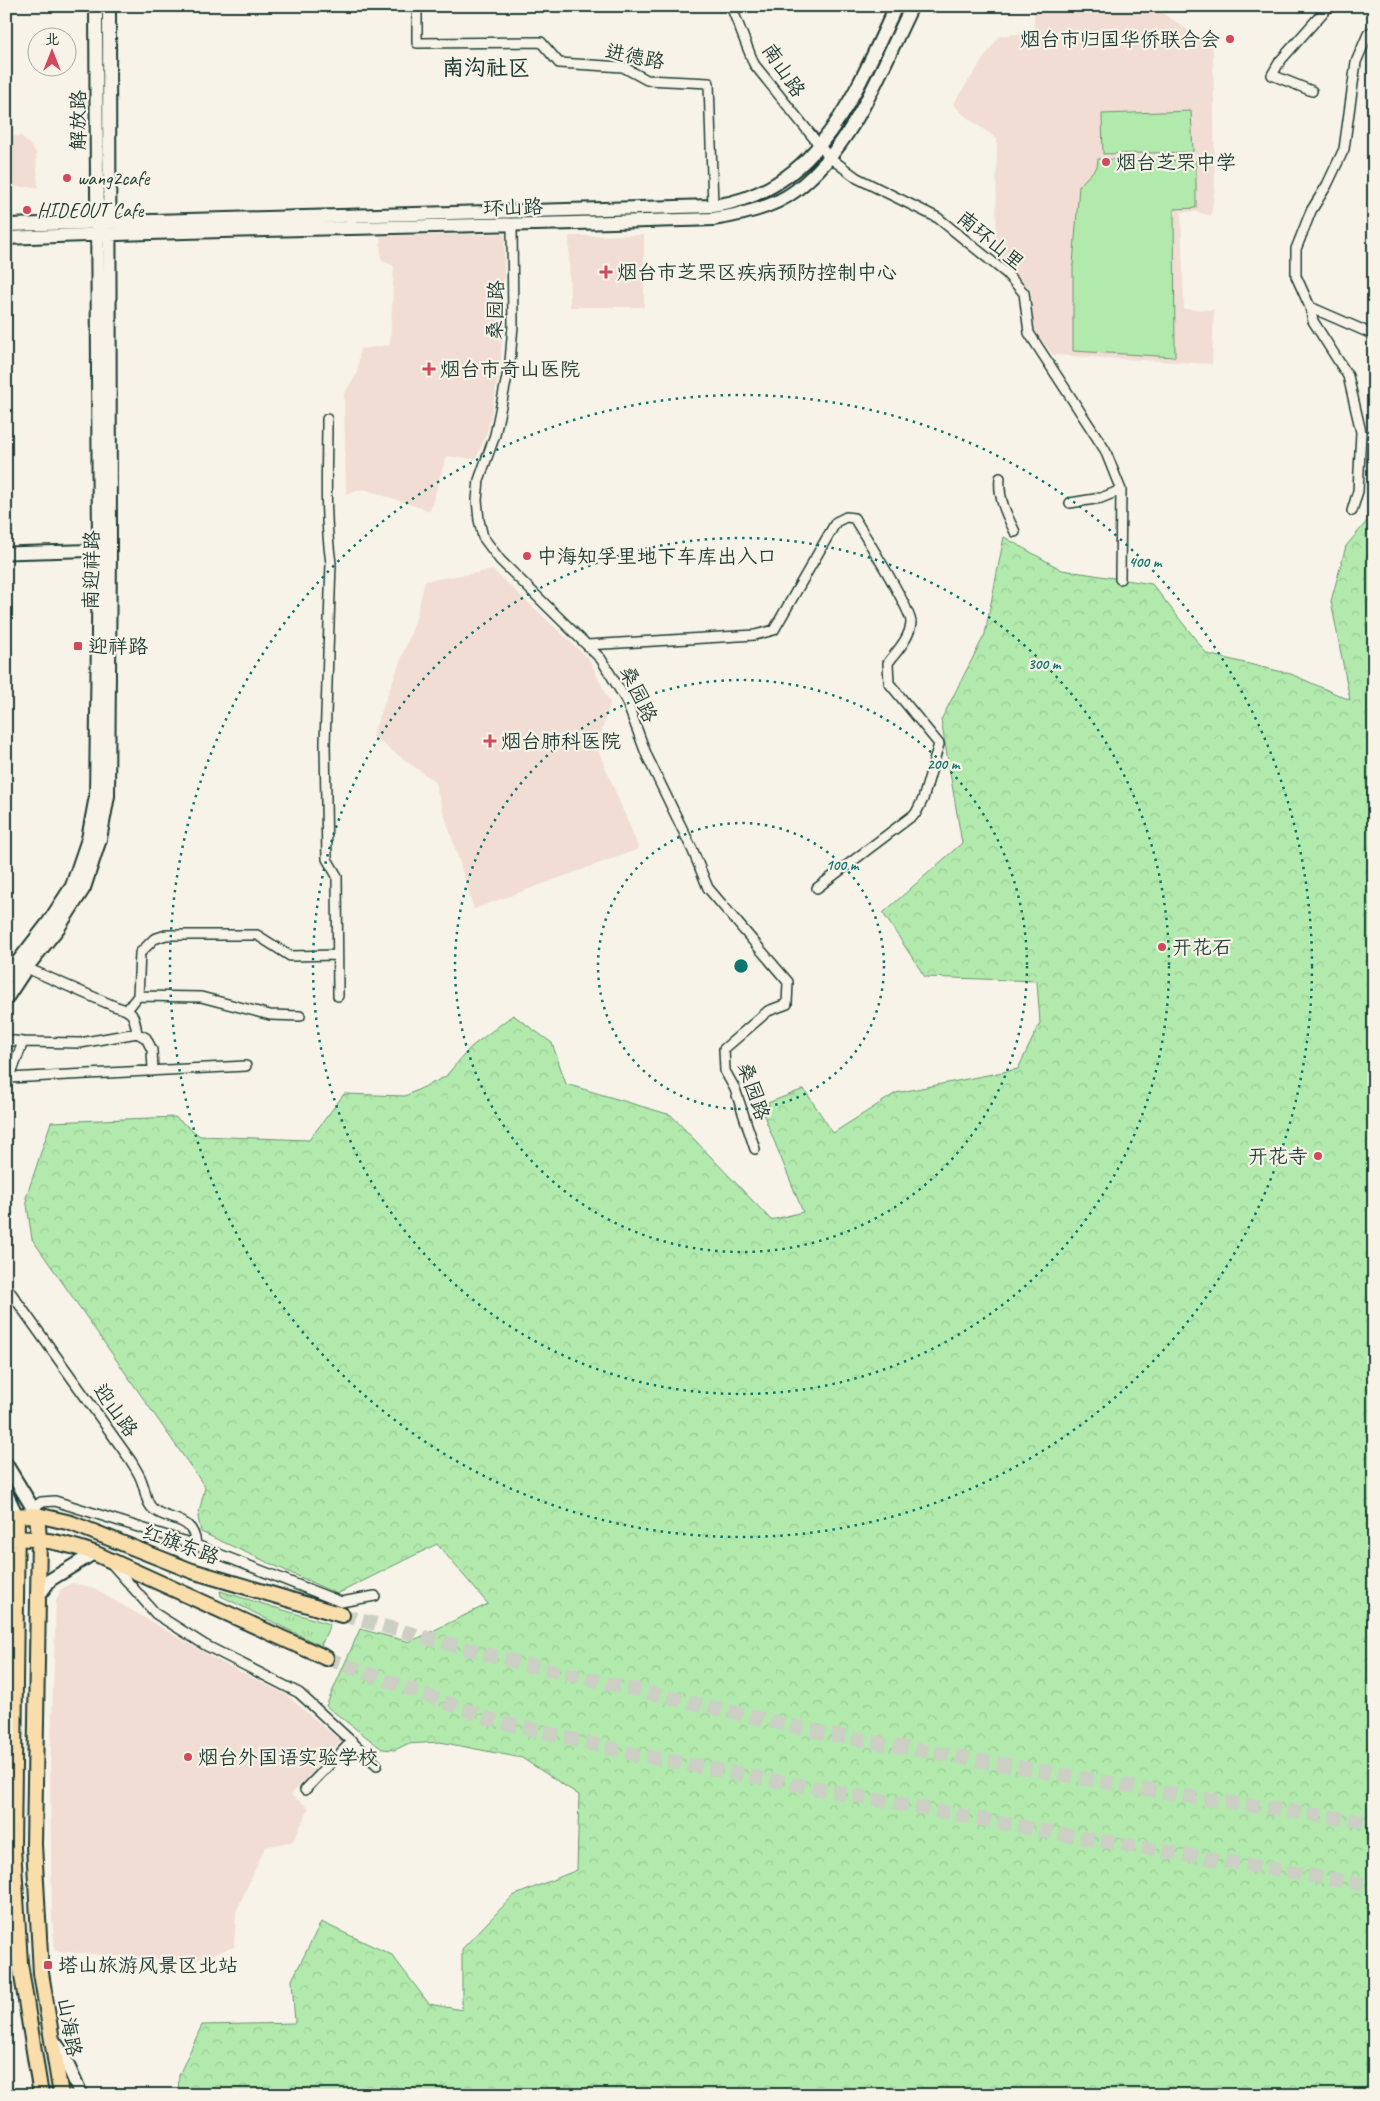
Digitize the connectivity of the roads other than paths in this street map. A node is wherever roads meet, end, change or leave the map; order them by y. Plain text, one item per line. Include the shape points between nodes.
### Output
1 (96, 6) edge
2 (109, 6) edge
3 (417, 6) edge
4 (731, 6) edge
5 (896, 6) edge
6 (912, 6) edge
7 (1331, 6) edge
8 (1374, 30) edge
9 (1312, 90) dead end
10 (820, 147) junction
11 (829, 157) junction
12 (713, 206) junction
13 (6, 225) edge
14 (512, 226) junction
15 (104, 228) junction
16 (6, 238) edge
17 (1310, 307) junction
18 (1374, 332) edge
19 (328, 419) dead end
20 (1000, 478) dead end
21 (1122, 490) junction
22 (1070, 503) dead end
23 (1352, 511) dead end
24 (1015, 532) dead end
25 (104, 550) junction
26 (6, 553) edge
27 (1120, 579) dead end
28 (587, 645) junction
29 (817, 888) dead end
30 (337, 955) junction
31 (20, 966) junction
32 (6, 977) edge
33 (138, 996) junction
34 (338, 996) dead end
35 (6, 998) edge
36 (127, 1010) junction
37 (300, 1016) dead end
38 (137, 1033) junction
39 (6, 1040) edge
40 (23, 1042) junction
41 (246, 1066) dead end
42 (153, 1071) junction
43 (11, 1074) dead end
44 (6, 1085) edge
45 (756, 1149) dead end
46 (6, 1286) edge
47 (6, 1464) edge
48 (6, 1493) edge
49 (37, 1515) junction
50 (12, 1516) edge
51 (12, 1538) edge
52 (39, 1538) junction
53 (196, 1545) junction
54 (94, 1553) junction
55 (107, 1559) junction
56 (375, 1596) dead end
57 (37, 1598) junction
58 (342, 1615) tunnel mouth
59 (326, 1658) tunnel mouth
60 (352, 1741) junction
61 (377, 1765) dead end
62 (306, 1790) dead end
63 (51, 2037) junction
64 (41, 2095) edge
65 (61, 2095) edge
66 (81, 2095) edge

1 - 15 main road, 解放路
2 - 15 main road, 解放路
3 - 12 street, 进德路 via 417,43 541,42 560,63 623,67 647,80 709,83
4 - 10 street, 南山路 via 754,64
5 - 10 main road, 环山路 via 846,110
6 - 11 main road, 环山路 via 858,117
7 - 9 street via 1280,61 1272,75
8 - 17 street via 1368,34 1356,62 1344,149 1311,211 1296,249 1296,276
10 - 11 street, 南环山里
10 - 12 main road, 环山路 via 786,179 764,192
11 - 14 main road, 环山路 via 794,191 768,204 730,216
11 - 21 street, 南环山里 via 857,178 938,218 1006,273 1024,293 1029,333 1105,450
12 - 15 main road, 环山路
13 - 15 main road, 环山路
14 - 15 main road, 环山路
14 - 28 street, 桑园路 via 510,362 496,435 479,480 478,520 483,537 500,560
15 - 16 main road, 环山路
15 - 25 main road, 南迎祥路
17 - 18 street via 1372,334
17 - 23 street via 1313,321 1348,376 1361,432 1358,491
19 - 30 street via 326,508 332,563 325,744 328,859 337,876
20 - 24 street via 1002,504
21 - 22 street via 1101,498
21 - 27 street
25 - 26 street
25 - 31 main road, 南迎祥路 via 98,772 88,839 72,886
28 - 29 street via 755,635 774,630 836,522 846,517 854,518 911,622 906,639 888,663 889,683 938,744 916,813
28 - 45 street, 桑园路 via 601,658 626,700 647,756 708,888 788,982 787,1004 768,1010 724,1049 725,1071 735,1089
30 - 33 street via 290,956 257,935 166,935 154,939 140,952
30 - 34 street
31 - 32 main road, 南迎祥路
31 - 35 main road, 南迎祥路
31 - 36 street
33 - 36 street
33 - 37 street via 202,997 270,1015
36 - 38 street via 134,1016
38 - 40 street via 80,1043
38 - 42 street via 146,1038 152,1050
39 - 40 street
40 - 43 street
41 - 42 street
42 - 44 street via 9,1078
46 - 53 street, 迎山路 via 131,1461 151,1507 191,1529
47 - 49 main road
48 - 50 main road
49 - 50 main road, 红旗东路
49 - 52 main road, 山海路
49 - 53 street via 36,1506 54,1500
49 - 58 main road, 红旗东路 via 71,1523 200,1574
50 - 51 main road, 山海路
51 - 52 main road, 红旗东路
51 - 64 main road, 山海路 via 13,1848 20,1963
52 - 54 main road, 红旗东路
52 - 57 main road, 山海路
53 - 56 street via 341,1602
54 - 55 main road, 红旗东路
54 - 57 main road via 50,1580
55 - 59 main road, 红旗东路
55 - 60 street via 156,1614 205,1645 299,1693
57 - 63 main road, 山海路 via 34,1845 41,1973
60 - 61 street
60 - 62 street
63 - 65 main road, 山海路
63 - 66 main road via 62,2052

